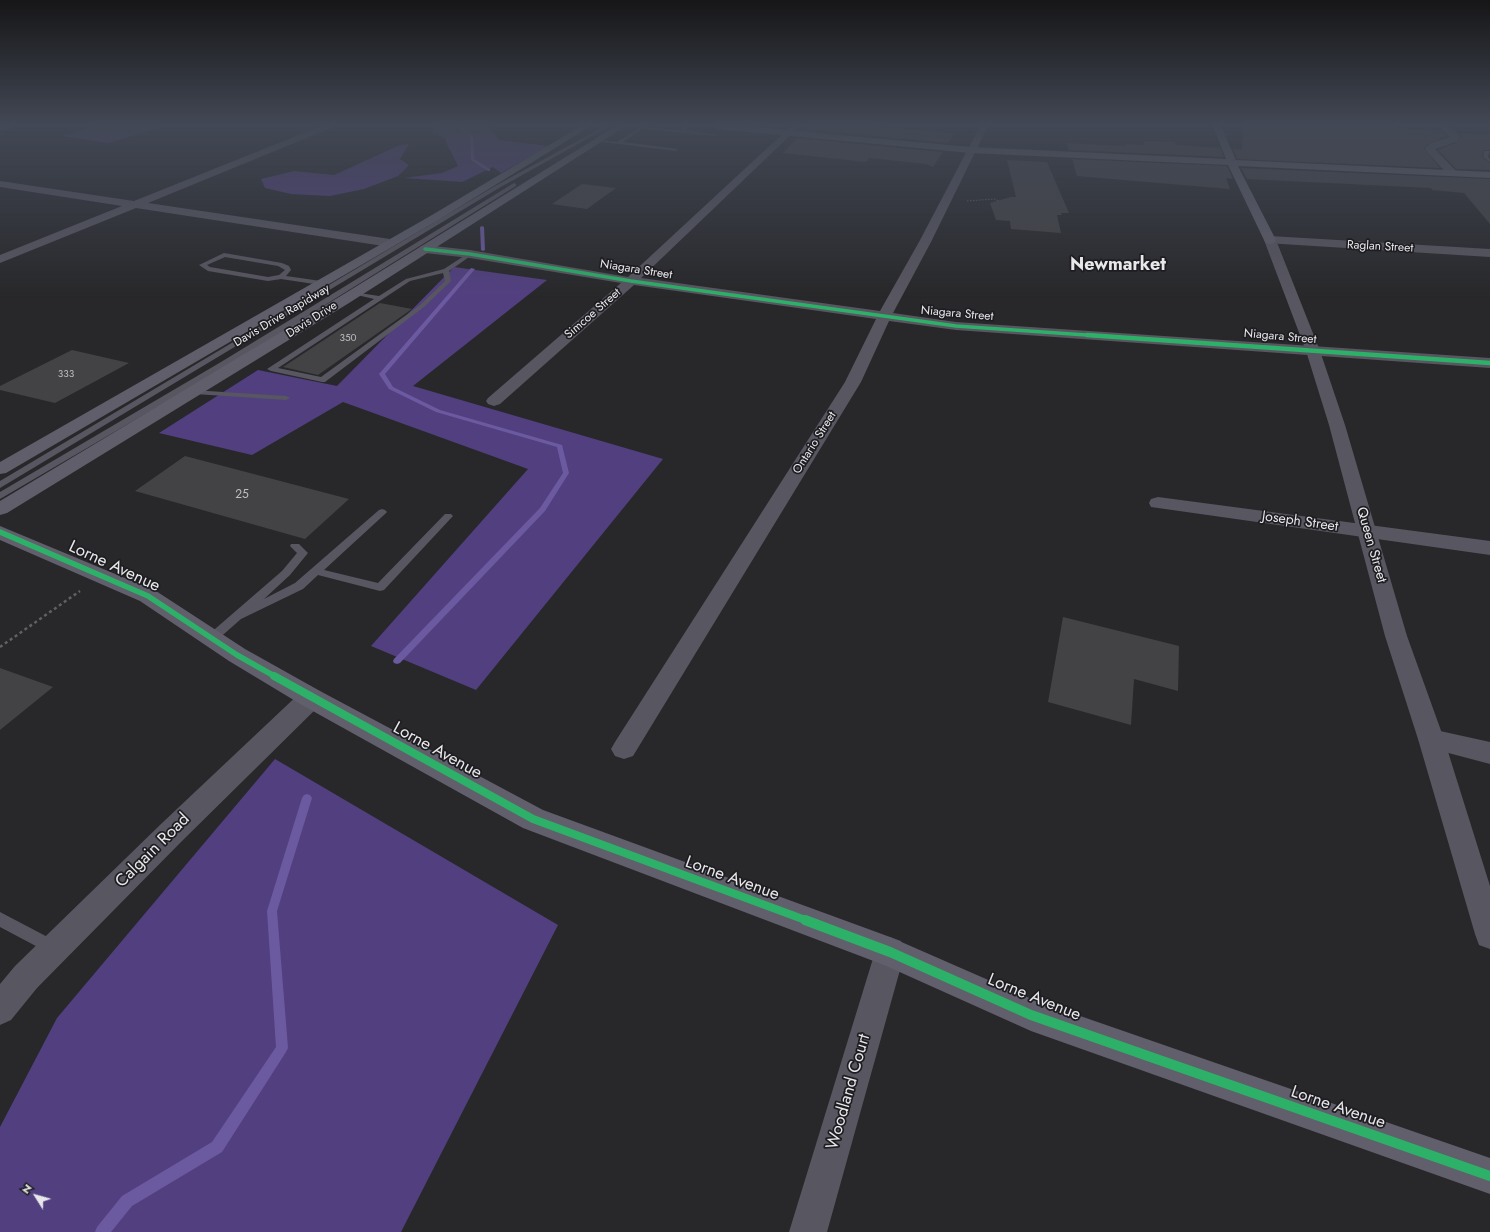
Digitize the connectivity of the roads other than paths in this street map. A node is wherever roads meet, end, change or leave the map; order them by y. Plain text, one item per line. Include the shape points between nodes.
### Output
1 (185, 183) edge
2 (490, 183) edge
3 (503, 183) edge
4 (517, 183) edge
5 (529, 183) edge
6 (734, 183) edge
7 (954, 183) edge
8 (1242, 183) edge
9 (0, 184) edge
10 (134, 204) junction
11 (1270, 240) junction
12 (390, 243) junction
13 (425, 249) junction
14 (1490, 253) edge
15 (470, 254) junction
16 (0, 259) edge
17 (446, 270) junction
18 (281, 277) junction
19 (631, 281) junction
20 (321, 283) junction
21 (355, 293) junction
22 (379, 298) junction
23 (884, 317) junction
24 (1313, 351) junction
25 (1490, 363) edge
26 (195, 392) junction
27 (286, 398) dead end
28 (494, 401) dead end
29 (0, 469) edge
30 (0, 485) edge
31 (0, 496) edge
32 (1158, 503) dead end
33 (0, 509) edge
34 (382, 512) dead end
35 (448, 516) dead end
36 (0, 532) edge
37 (1367, 532) junction
38 (295, 546) dead end
39 (1490, 548) edge
40 (315, 571) junction
41 (235, 617) junction
42 (212, 638) junction
43 (311, 698) junction
44 (1431, 738) junction
45 (624, 749) dead end
46 (1490, 753) edge
47 (0, 919) edge
48 (1490, 934) edge
49 (55, 948) junction
50 (890, 952) junction
51 (0, 1009) edge
52 (1490, 1176) edge
53 (808, 1232) edge

1 - 10 street
2 - 12 main road, Davis Drive
3 - 30 lane, Davis Drive Rapidway
4 - 31 lane, Davis Drive Rapidway via 370,275
5 - 13 main road, Davis Drive
6 - 19 street, Simcoe Street
7 - 23 street, Ontario Street
8 - 11 main road, Queen Street
9 - 10 street
10 - 12 street
10 - 16 street
11 - 14 street, Raglan Street
11 - 24 street, Queen Street
12 - 20 main road, Davis Drive
13 - 15 street, Niagara Street
13 - 21 main road, Davis Drive
15 - 17 lane
15 - 19 street, Niagara Street
17 - 22 lane via 408,280
17 - 22 lane via 448,281 422,306 322,380 271,369
18 - 18 lane via 288,270 280,264 224,255 202,265 208,269 268,280
18 - 20 lane
19 - 23 street, Niagara Street
19 - 28 street, Simcoe Street
20 - 29 main road, Davis Drive
21 - 22 lane
21 - 26 main road, Davis Drive
23 - 24 street, Niagara Street via 956,326
23 - 45 street, Ontario Street via 853,382
24 - 25 street, Niagara Street
24 - 37 street, Queen Street
26 - 27 lane
26 - 33 main road, Davis Drive
32 - 37 street, Joseph Street
34 - 40 lane
35 - 40 lane via 380,587
36 - 42 main road, Lorne Avenue via 148,596
37 - 39 street, Joseph Street
37 - 44 street, Queen Street via 1396,636
38 - 41 lane via 303,554 286,573
40 - 41 lane via 298,586
41 - 42 lane
42 - 43 main road, Lorne Avenue
43 - 49 street, Calgain Road
43 - 50 main road, Lorne Avenue via 533,819
44 - 46 street
44 - 48 street, Queen Street
47 - 49 lane
49 - 51 street, Calgain Road via 26,977
50 - 52 main road, Lorne Avenue via 1031,1015
50 - 53 street, Woodland Court

